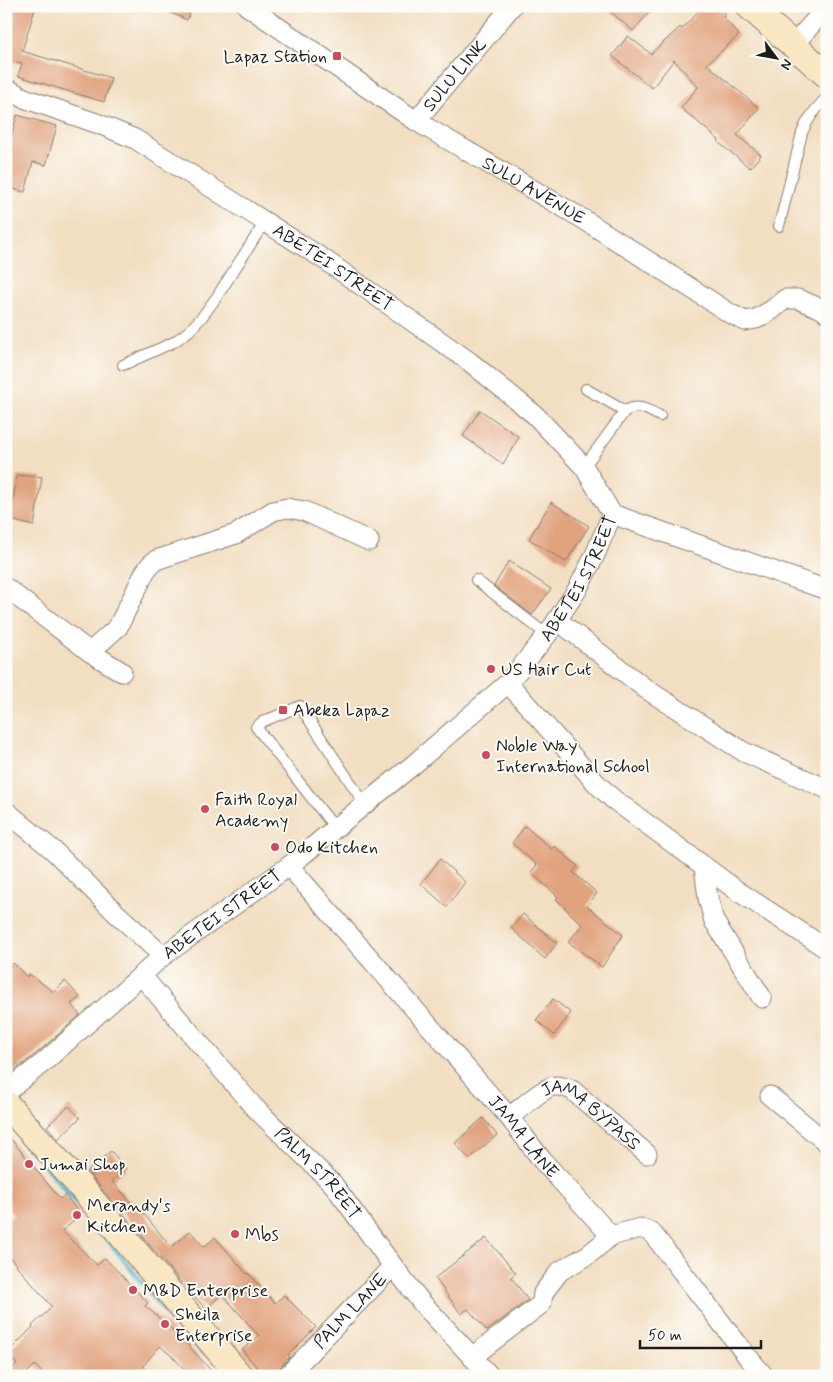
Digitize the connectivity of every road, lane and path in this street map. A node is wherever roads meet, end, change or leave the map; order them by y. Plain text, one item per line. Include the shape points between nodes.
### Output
1 (247, 6) edge
2 (512, 6) edge
3 (749, 6) edge
4 (827, 7) edge
5 (793, 45) junction
6 (827, 75) edge
7 (6, 88) edge
8 (827, 97) edge
9 (15, 99) edge
10 (416, 120) junction
11 (265, 222) junction
12 (779, 226) dead end
13 (827, 313) edge
14 (122, 365) dead end
15 (586, 389) dead end
16 (625, 411) junction
17 (660, 416) dead end
18 (584, 467) junction
19 (612, 514) junction
20 (369, 541) dead end
21 (476, 580) dead end
22 (6, 588) edge
23 (827, 590) edge
24 (552, 628) junction
25 (90, 652) junction
26 (122, 672) dead end
27 (508, 683) junction
28 (827, 789) edge
29 (364, 803) junction
30 (6, 811) edge
31 (335, 828) junction
32 (289, 866) junction
33 (704, 866) junction
34 (827, 949) edge
35 (162, 956) junction
36 (141, 975) junction
37 (762, 998) dead end
38 (6, 1092) edge
39 (770, 1096) dead end
40 (6, 1104) edge
41 (510, 1117) junction
42 (827, 1143) edge
43 (648, 1154) dead end
44 (611, 1236) junction
45 (393, 1266) junction
46 (472, 1357) junction
47 (240, 1376) edge
48 (287, 1376) edge
49 (490, 1376) edge
50 (764, 1376) edge

1 - 10 street, SULU AVENUE
2 - 10 street, SULU LINK
3 - 5 street
4 - 5 street
5 - 6 street
7 - 9 street, ABETEI STREET
8 - 12 lane via 806,123
9 - 11 street, ABETEI STREET via 99,124 136,139
10 - 13 street, SULU AVENUE via 583,219 745,321 756,319 785,299 798,299
11 - 14 lane via 216,298 189,331 174,342
11 - 18 street, ABETEI STREET via 470,362 536,415
15 - 16 lane
16 - 17 lane via 638,406
16 - 18 lane
18 - 19 street, ABETEI STREET
19 - 23 street
19 - 24 street, ABETEI STREET via 581,581
20 - 25 street via 304,511 287,508 272,511 236,534 156,560 145,572 118,627
21 - 24 lane
22 - 25 street
24 - 27 street, ABETEI STREET
24 - 28 street via 744,752
25 - 26 street
27 - 29 street, ABETEI STREET
27 - 33 street via 602,789
29 - 31 street, ABETEI STREET
29 - 31 lane via 300,706 256,727
30 - 35 street via 54,851
31 - 32 street, ABETEI STREET
32 - 35 street, ABETEI STREET
32 - 41 street, JAMA LANE
33 - 34 street
33 - 37 street via 714,920
35 - 36 street, ABETEI STREET
36 - 38 street, ABETEI STREET
36 - 45 street, PALM STREET via 253,1106 333,1184
39 - 42 street
40 - 47 street via 76,1181
41 - 43 street, JAMA BYPASS via 547,1088 563,1087 572,1090
41 - 44 street, JAMA LANE via 542,1160
44 - 46 street via 560,1271 544,1290 540,1305
44 - 50 street via 640,1228 651,1232
45 - 46 street, PALM STREET
45 - 48 street, PALM LANE
46 - 49 street, PALM STREET

